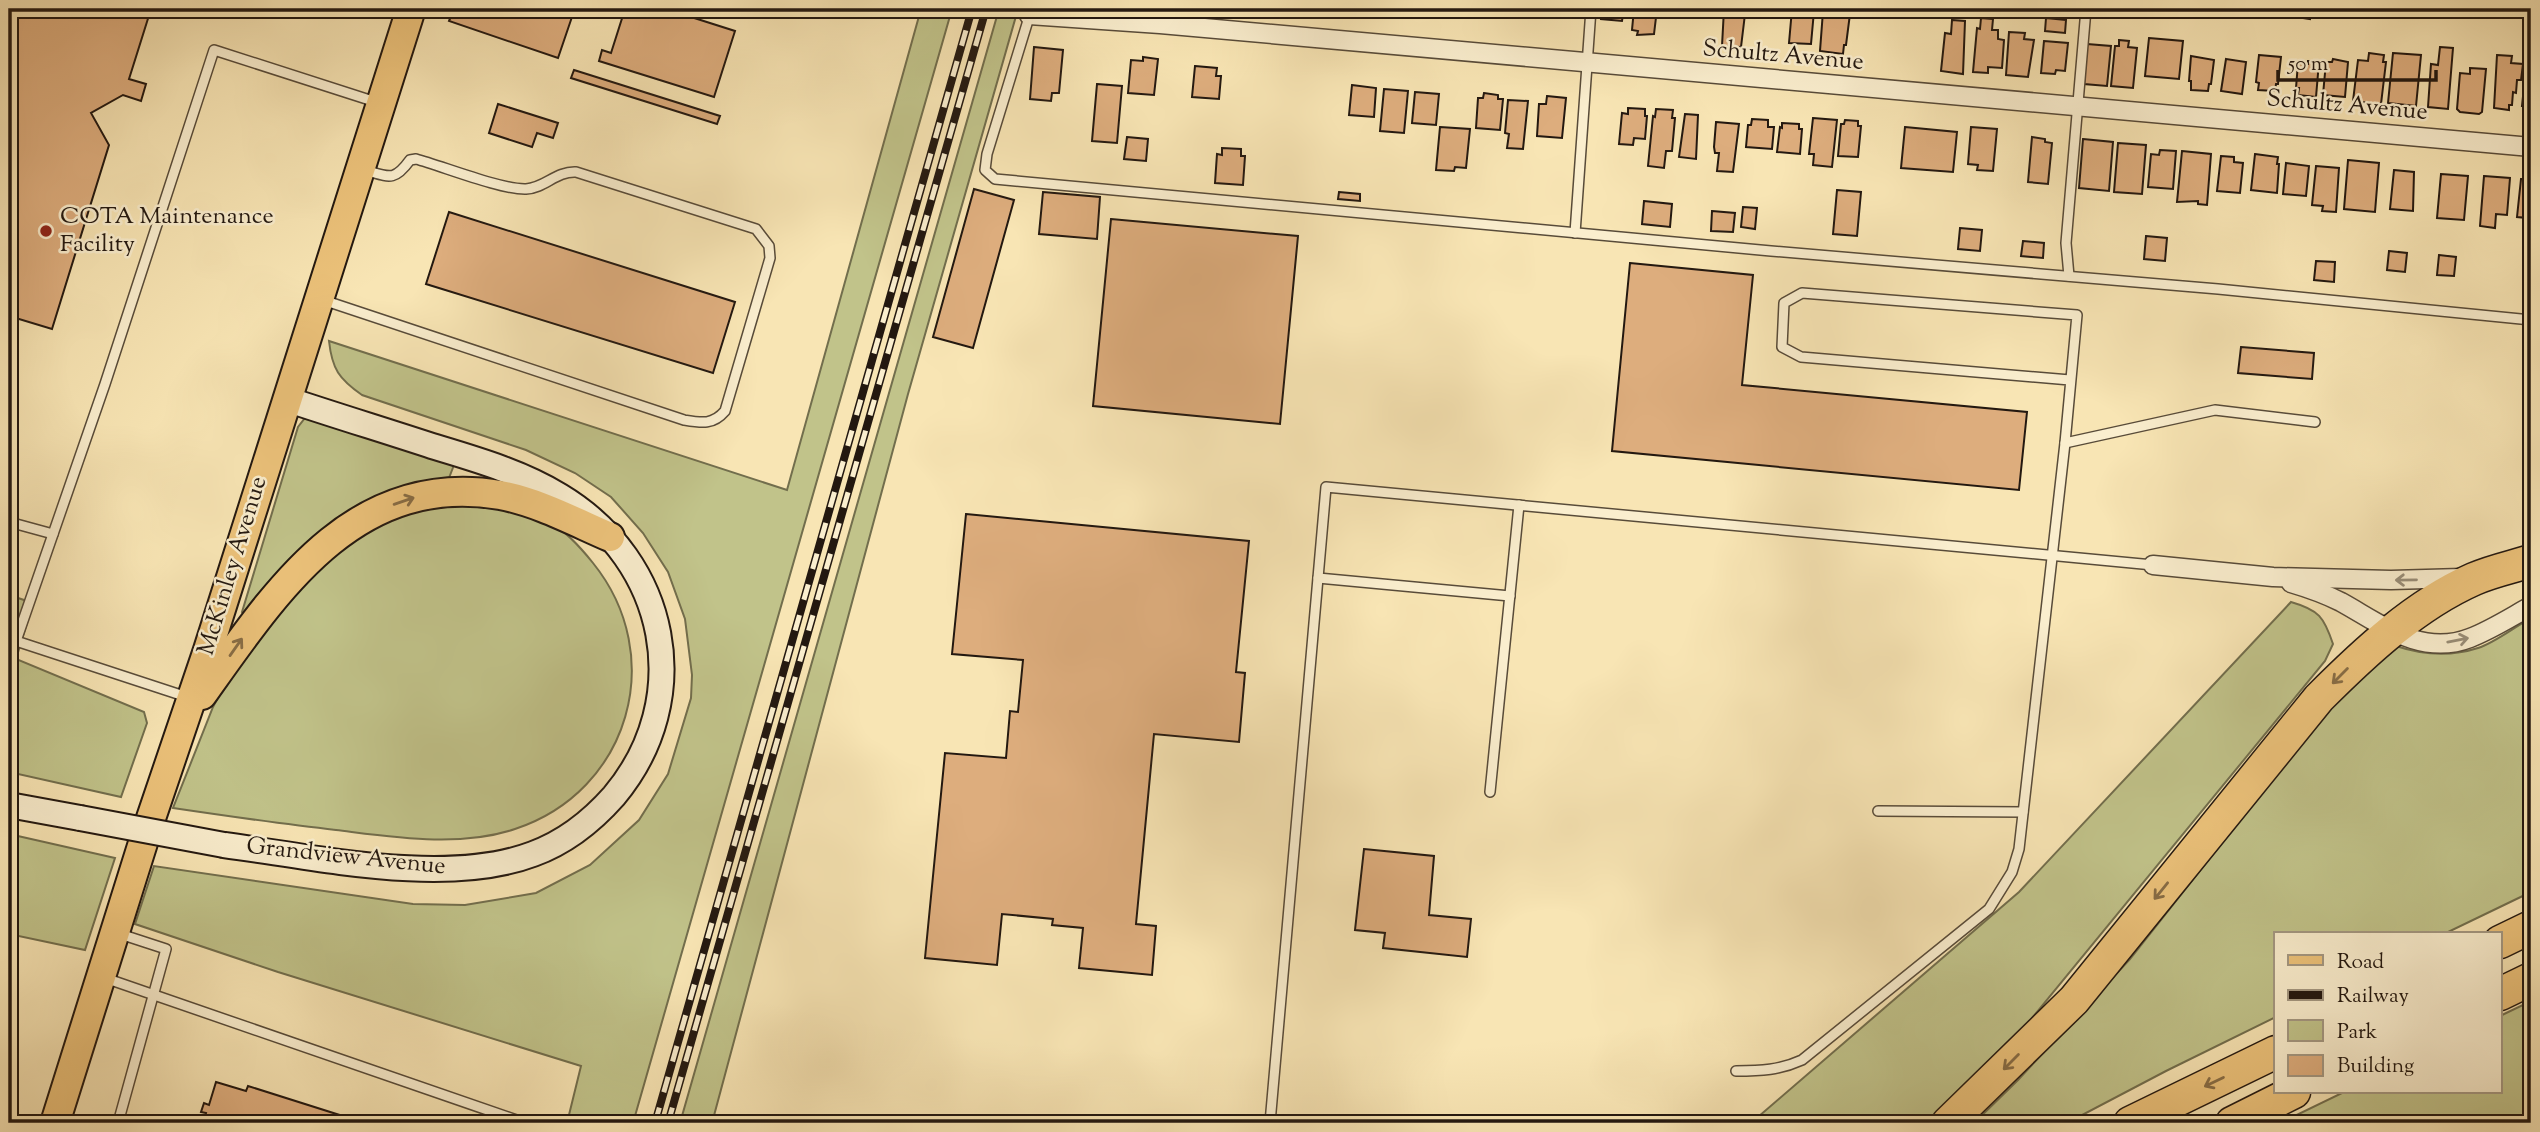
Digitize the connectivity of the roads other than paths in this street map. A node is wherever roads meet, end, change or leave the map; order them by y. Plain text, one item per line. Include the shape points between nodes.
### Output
1 (411, 9) edge
2 (1591, 9) edge
3 (2086, 9) edge
4 (1030, 12) edge
5 (1586, 63) junction
6 (380, 104) junction
7 (2077, 107) junction
8 (2531, 147) edge
9 (359, 167) junction
10 (1575, 233) junction
11 (2069, 276) junction
12 (318, 298) junction
13 (2531, 320) edge
14 (2070, 380) junction
15 (286, 399) junction
16 (2315, 422) dead end
17 (2065, 443) junction
18 (1519, 505) junction
19 (9, 522) edge
20 (53, 534) junction
21 (610, 537) junction
22 (2052, 555) junction
23 (2531, 561) edge
24 (2153, 565) joint
25 (2273, 577) junction
26 (1318, 578) junction
27 (2474, 578) junction
28 (1510, 596) junction
29 (2531, 606) edge
30 (2392, 632) junction
31 (187, 711) junction
32 (1490, 792) dead end
33 (9, 805) edge
34 (1878, 811) dead end
35 (2023, 812) junction
36 (2531, 927) edge
37 (114, 932) junction
38 (2502, 941) edge
39 (100, 977) junction
40 (2531, 979) edge
41 (2502, 993) edge
42 (153, 995) junction
43 (2274, 1053) edge
44 (1737, 1071) dead end
45 (2290, 1094) edge
46 (55, 1123) edge
47 (118, 1123) edge
48 (525, 1123) edge
49 (1270, 1123) edge
50 (1948, 1123) edge
51 (2130, 1123) edge
52 (2232, 1123) edge

1 - 6 main road, McKinley Avenue
2 - 5 lane
3 - 7 lane
4 - 5 street, Schultz Avenue
4 - 10 lane via 987,154 985,170 995,179
5 - 7 street, Schultz Avenue
5 - 10 lane
6 - 9 main road, McKinley Avenue
6 - 20 lane via 214,50
7 - 8 street, Schultz Avenue
7 - 11 lane via 2066,243
9 - 12 main road, McKinley Avenue
9 - 12 lane via 394,176 416,159 523,189 558,174 576,172 756,229 769,246 770,258 726,411 718,420 706,423 684,420
10 - 11 lane
11 - 13 lane
12 - 15 main road, McKinley Avenue
14 - 14 lane via 1801,357 1782,347 1784,303 1802,293 2077,316
14 - 17 lane
15 - 21 main road, Grandview Avenue via 528,480 560,496
15 - 31 main road, McKinley Avenue
16 - 17 lane via 2215,410
17 - 22 lane
18 - 22 lane
18 - 26 lane via 1326,487
18 - 28 lane
19 - 20 lane
20 - 31 lane via 16,641
31 -> 21 main road via 253,623 329,540 408,498 440,491 504,496
21 - 33 main road, Grandview Avenue, bridge via 637,574 657,625 662,688 635,768 581,829 533,854 508,862 423,870 225,845
22 - 24 lane
22 - 35 lane
23 - 27 highway
24 - 25 street
27 -> 25 street
25 - 30 street via 2339,601
26 - 28 lane
26 - 49 lane
27 - 30 highway via 2425,606
28 - 32 lane
30 -> 29 street via 2436,644 2467,639
30 -> 50 highway via 2319,698 2074,1000
31 - 37 main road, McKinley Avenue
34 - 35 lane
35 - 44 lane via 2012,872 1989,909 1802,1060 1769,1071
36 - 38 highway
37 - 39 main road, McKinley Avenue
37 - 42 lane via 166,949
39 - 42 lane
39 - 46 main road, McKinley Avenue
40 - 41 highway
42 - 47 lane
42 - 48 lane
43 -> 51 highway
45 - 52 highway

